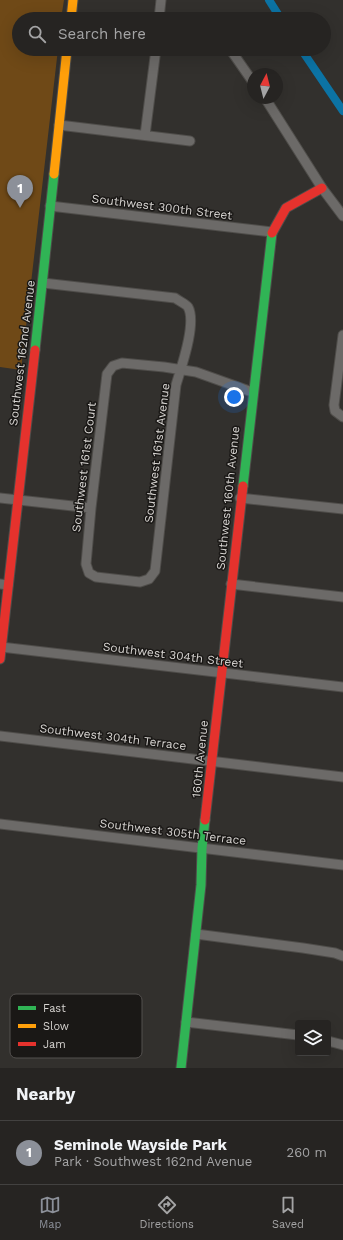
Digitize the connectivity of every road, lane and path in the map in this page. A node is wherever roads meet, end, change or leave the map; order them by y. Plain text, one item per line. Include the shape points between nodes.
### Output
1 (73, 0) edge
2 (161, 0) edge
3 (72, 12) edge
4 (160, 12) edge
5 (66, 56) edge
6 (155, 56) edge
7 (235, 56) edge
8 (247, 73) edge
9 (268, 104) edge
10 (59, 125) junction
11 (145, 135) junction
12 (190, 141) dead end
13 (322, 188) junction
14 (50, 206) junction
15 (343, 216) edge
16 (272, 232) junction
17 (43, 283) junction
18 (343, 336) edge
19 (181, 370) junction
20 (252, 392) junction
21 (343, 417) edge
22 (0, 498) edge
23 (240, 498) junction
24 (17, 500) junction
25 (90, 508) junction
26 (343, 509) edge
27 (89, 573) joint
28 (4, 584) edge
29 (231, 584) junction
30 (343, 597) edge
31 (1, 647) edge
32 (0, 659) edge
33 (221, 672) junction
34 (343, 687) edge
35 (0, 736) edge
36 (212, 761) junction
37 (343, 777) edge
38 (0, 824) edge
39 (202, 848) junction
40 (343, 865) edge
41 (196, 934) junction
42 (343, 956) edge
43 (186, 1022) junction
44 (295, 1035) edge
45 (331, 1043) edge
46 (343, 1045) edge
47 (181, 1068) edge

1 - 3 street
2 - 4 street
5 - 10 street, Southwest 162nd Avenue
6 - 11 street
7 - 8 street
9 - 13 street
10 - 11 street
10 - 14 street, Southwest 162nd Avenue
11 - 12 street
13 - 15 street
13 - 16 street via 286,208
14 - 16 street, Southwest 300th Street
14 - 17 street, Southwest 162nd Avenue
16 - 20 street, Southwest 160th Avenue
17 - 19 street, Southwest 161st Avenue via 175,298 188,306 191,316 188,347
17 - 24 street, Southwest 162nd Avenue
18 - 21 street via 334,405 335,411
19 - 20 street via 196,372
19 - 25 street, Southwest 161st Court via 122,363 113,366 107,374
19 - 27 street, Southwest 161st Avenue via 176,385 155,571 150,579 140,582 96,577
20 - 23 street, Southwest 160th Avenue
22 - 24 street
23 - 26 street
23 - 29 street, Southwest 160th Avenue
24 - 25 street
24 - 28 street, Southwest 162nd Avenue
25 - 27 street, Southwest 161st Court via 86,564
28 - 31 street, Southwest 162nd Avenue
29 - 30 street
29 - 33 street, Southwest 160th Avenue
31 - 32 street, Southwest 162nd Avenue
31 - 33 street, Southwest 304th Street
33 - 34 street, Southwest 304th Street
33 - 36 street, 160th Avenue
35 - 36 street, Southwest 304th Terrace
36 - 37 street, Southwest 304th Terrace
36 - 39 street, 160th Avenue
38 - 39 street, Southwest 305th Terrace
39 - 40 street, Southwest 305th Terrace
39 - 41 street
41 - 42 street
41 - 43 street
43 - 44 street
43 - 47 street
45 - 46 street

